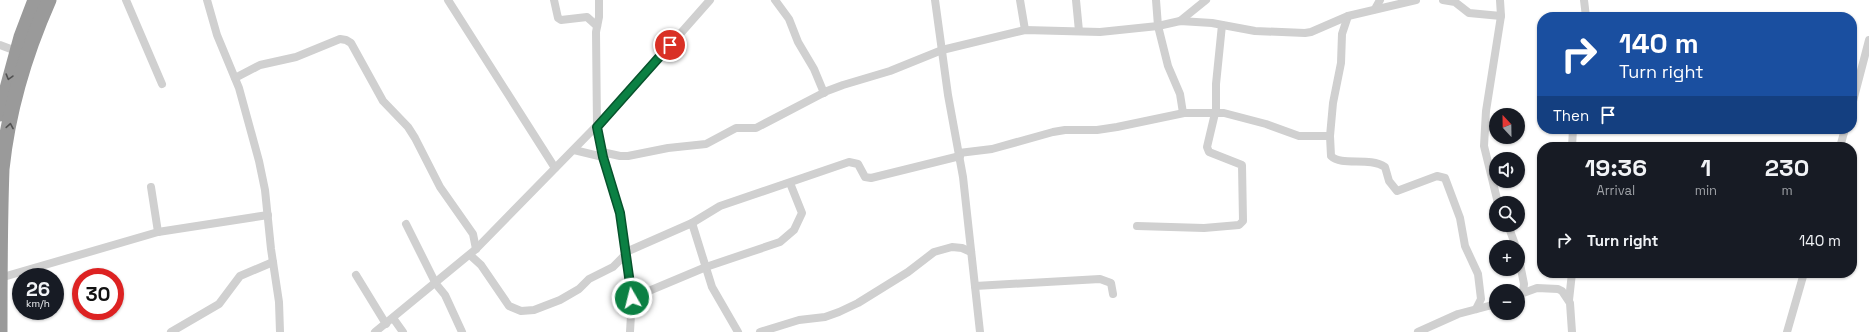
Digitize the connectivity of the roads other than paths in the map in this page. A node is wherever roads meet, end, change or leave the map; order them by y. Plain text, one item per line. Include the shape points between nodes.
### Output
1 (35, 0) edge
2 (49, 0) edge
3 (126, 0) edge
4 (207, 0) edge
5 (448, 0) edge
6 (554, 0) edge
7 (599, 0) edge
8 (710, 0) edge
9 (775, 0) edge
10 (935, 0) edge
11 (1020, 0) edge
12 (1076, 0) edge
13 (1156, 0) edge
14 (1206, 0) edge
15 (1380, 0) edge
16 (1416, 0) edge
17 (1443, 0) edge
18 (1500, 0) edge
19 (1584, 0) edge
20 (1375, 9) junction
21 (1585, 12) edge
22 (1348, 16) junction
23 (1501, 16) junction
24 (1180, 21) junction
25 (1331, 23) junction
26 (1222, 25) junction
27 (597, 26) junction
28 (1158, 26) junction
29 (1025, 30) junction
30 (1079, 31) junction
31 (1342, 34) junction
32 (1869, 40) edge
33 (0, 45) edge
34 (942, 50) junction
35 (16, 52) junction
36 (235, 78) junction
37 (162, 84) dead end
38 (1857, 86) edge
39 (824, 93) junction
40 (1216, 104) junction
41 (1183, 113) junction
42 (1224, 113) junction
43 (0, 114) edge
44 (1215, 114) junction
45 (597, 127) junction
46 (1330, 136) junction
47 (574, 150) junction
48 (602, 154) junction
49 (960, 154) junction
50 (555, 168) junction
51 (790, 183) junction
52 (151, 187) dead end
53 (1496, 196) edge
54 (268, 215) junction
55 (692, 223) junction
56 (406, 224) dead end
57 (1137, 226) dead end
58 (158, 232) junction
59 (473, 234) junction
60 (488, 236) junction
61 (970, 240) junction
62 (962, 248) junction
63 (473, 252) junction
64 (971, 252) junction
65 (626, 253) junction
66 (273, 262) junction
67 (613, 267) junction
68 (706, 267) junction
69 (629, 270) junction
70 (356, 275) dead end
71 (0, 278) edge
72 (1571, 278) edge
73 (1803, 278) edge
74 (1570, 282) junction
75 (436, 284) junction
76 (975, 286) junction
77 (1558, 289) junction
78 (1525, 290) edge
79 (1113, 294) dead end
80 (632, 298) junction
81 (1481, 299) junction
82 (1569, 300) junction
83 (1489, 305) edge
84 (1486, 306) junction
85 (1476, 309) junction
86 (393, 318) junction
87 (386, 324) junction
88 (0, 332) edge
89 (171, 332) edge
90 (280, 332) edge
91 (375, 332) edge
92 (403, 332) edge
93 (462, 332) edge
94 (630, 332) edge
95 (738, 332) edge
96 (760, 332) edge
97 (980, 332) edge
98 (1418, 332) edge
99 (1572, 332) edge
100 (1787, 332) edge

1 - 35 highway
71 -> 2 highway via 2,167 24,68 38,24
3 - 37 street
4 - 36 street
5 - 50 street
6 - 27 street via 558,18 561,20 587,17
7 - 27 street
8 - 45 street
9 - 39 street via 789,19
10 - 34 street
11 - 29 street
12 - 30 street
13 - 28 street
14 - 24 street
15 - 20 street
16 - 20 street
17 - 23 street via 1455,2 1469,12
18 - 23 street
19 - 21 street
20 - 22 street
22 - 25 street
22 - 31 street
23 - 53 street via 1486,111 1484,146
24 - 26 street
24 - 28 street
25 - 26 street via 1305,33 1255,31
25 - 31 street
26 - 40 street
27 - 45 street
28 - 30 street via 1100,32
28 - 41 street via 1168,66 1180,94
29 - 30 street
29 - 34 street
31 - 46 street via 1341,63
32 - 38 street
33 - 35 street
34 - 39 street
34 - 49 street
35 -> 43 highway
36 - 54 street via 259,161
36 - 59 street via 260,65 296,57 335,41 346,40 351,43 383,101 408,127 440,187
39 - 48 street via 756,128 736,128 706,144 628,156
40 - 42 street
40 - 44 street
41 - 44 street
41 - 49 street via 1097,130 1053,132 992,149
42 - 44 street
42 - 46 street via 1299,136
44 - 57 street via 1207,147 1209,152 1242,165 1242,224 1204,228
45 - 47 street
45 - 48 street
46 - 81 street via 1332,158 1377,162 1385,167 1389,181 1398,191 1437,176 1445,178 1460,218 1465,246 1478,274
47 - 48 street
47 - 50 street
48 - 65 street via 620,213
49 - 51 street via 871,178 866,177 858,164 850,162
49 - 61 street
50 - 60 street
51 - 55 street via 720,206
51 - 68 street via 802,213 794,230 780,242
52 - 58 street
54 - 58 street
54 - 66 street
55 - 65 street
55 - 68 street
56 - 75 street
58 - 71 street
59 - 60 street
59 - 63 street
60 - 63 street
61 - 62 street
61 - 64 street
62 - 64 street
62 - 96 street via 952,247 934,252 908,272 839,312 825,317 799,320
63 - 67 street via 509,306 521,311 534,310 560,300 579,289 589,279
63 - 75 street
64 - 76 street
65 - 67 street
65 - 69 street
66 - 89 street via 240,276 219,304
66 - 90 street
67 - 69 street
68 - 80 street
68 - 95 street via 712,287
69 - 80 street
70 - 87 street
71 - 88 highway
72 - 74 street
73 - 100 street
74 - 77 street
74 - 82 street
75 - 86 street
75 - 93 street via 445,295
76 - 79 street via 1100,279 1111,283
76 - 97 street
77 - 78 street
77 - 82 street
80 - 94 street
81 - 84 street
81 - 85 street
82 - 99 street
83 - 84 street
84 - 85 street
85 - 98 street
86 - 87 street
86 - 92 street
87 - 91 street

